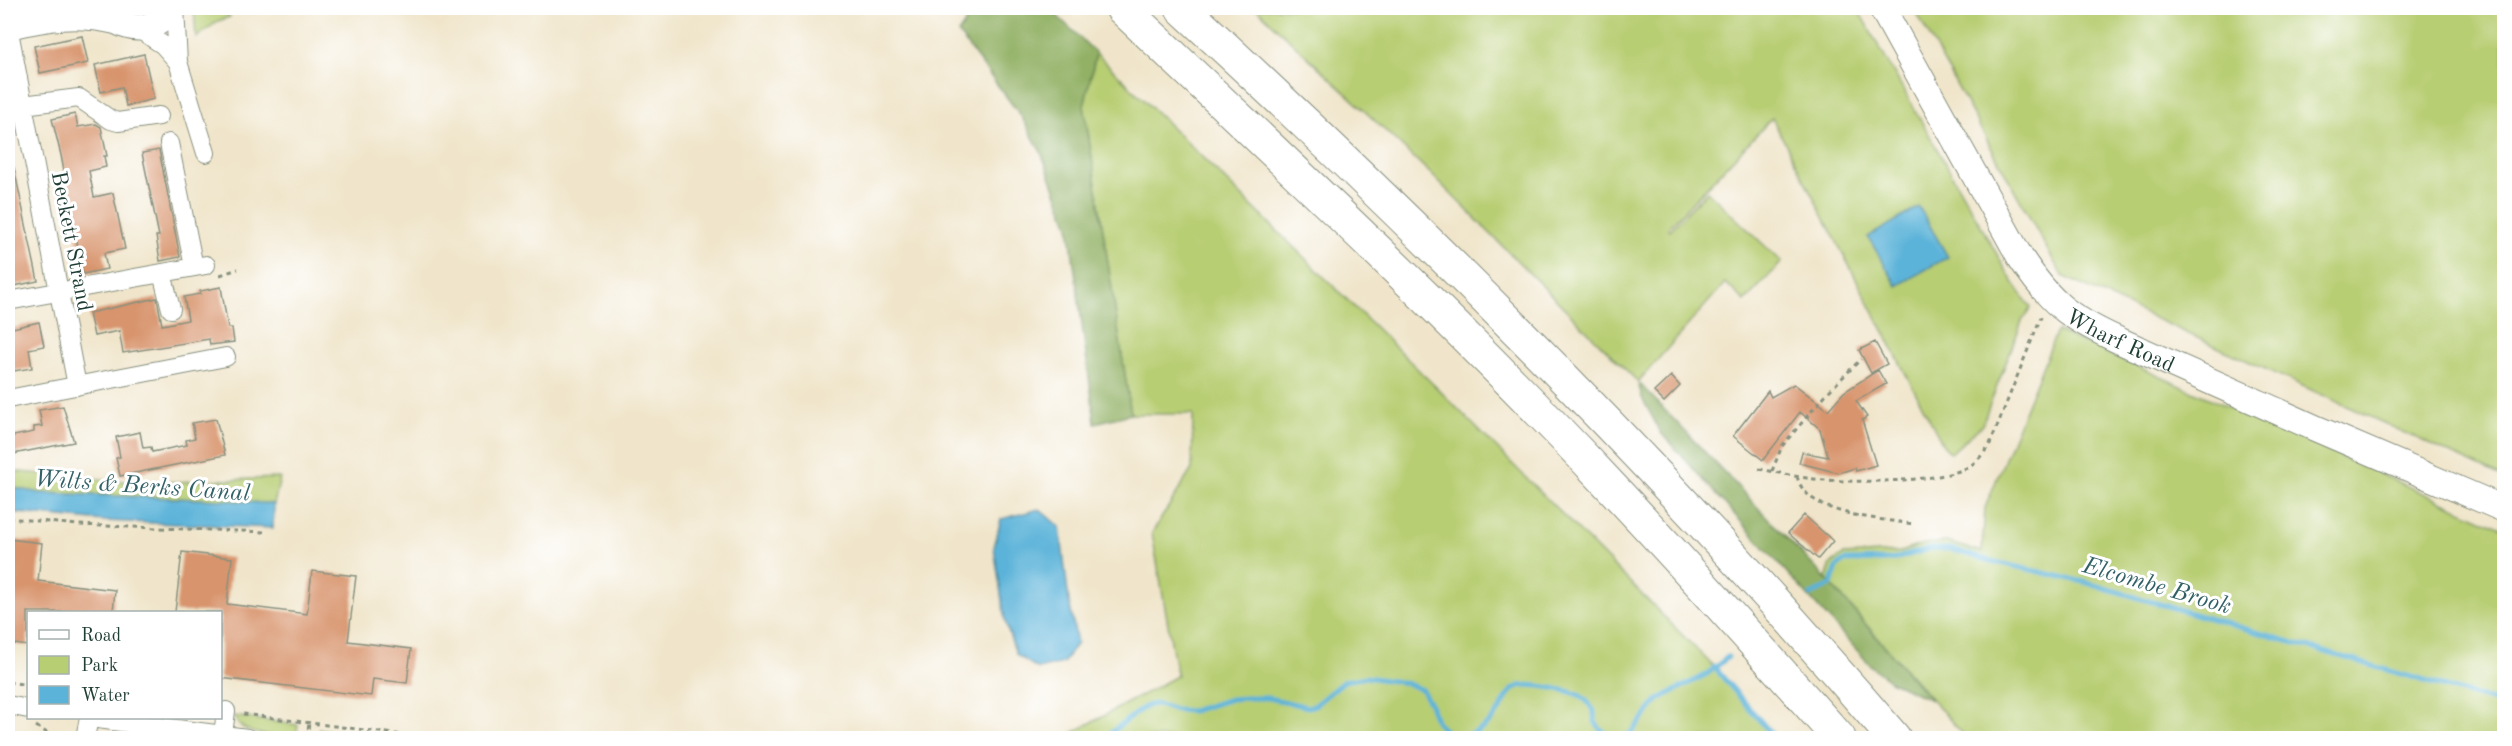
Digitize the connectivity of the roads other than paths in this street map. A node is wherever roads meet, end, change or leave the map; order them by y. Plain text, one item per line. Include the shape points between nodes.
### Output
1 (174, 8) edge
2 (1122, 8) edge
3 (1182, 8) edge
4 (1882, 8) edge
5 (63, 12) edge
6 (119, 19) edge
7 (8, 26) edge
8 (178, 62) junction
9 (22, 105) junction
10 (159, 116) dead end
11 (169, 143) dead end
12 (206, 153) dead end
13 (162, 273) junction
14 (58, 291) junction
15 (8, 301) edge
16 (171, 309) dead end
17 (226, 357) dead end
18 (77, 386) junction
19 (8, 399) edge
20 (2505, 509) edge
21 (8, 705) edge
22 (27, 709) edge
23 (225, 711) road end
24 (89, 719) edge
25 (104, 719) edge
26 (223, 735) junction
27 (86, 738) edge
28 (247, 738) edge
29 (1839, 738) edge
30 (1894, 738) edge

1 - 6 main road via 157,23
1 - 8 street
2 - 29 highway via 1348,220 1490,361 1604,479
3 - 30 highway via 1373,189 1637,452
4 - 20 main road, Wharf Road via 2020,257 2053,302 2118,340
5 - 6 main road
5 - 7 main road
6 - 8 street via 159,42
7 - 9 street, Beckett Strand
8 - 12 street
9 - 10 street via 80,98 118,122
9 - 14 street, Beckett Strand
11 - 13 street via 200,266
13 - 14 street
13 - 16 street
14 - 15 street
14 - 18 street, Beckett Strand
17 - 18 street
18 - 19 street
21 - 22 street
23 - 26 street
24 - 27 street
25 - 26 street
26 - 28 street

